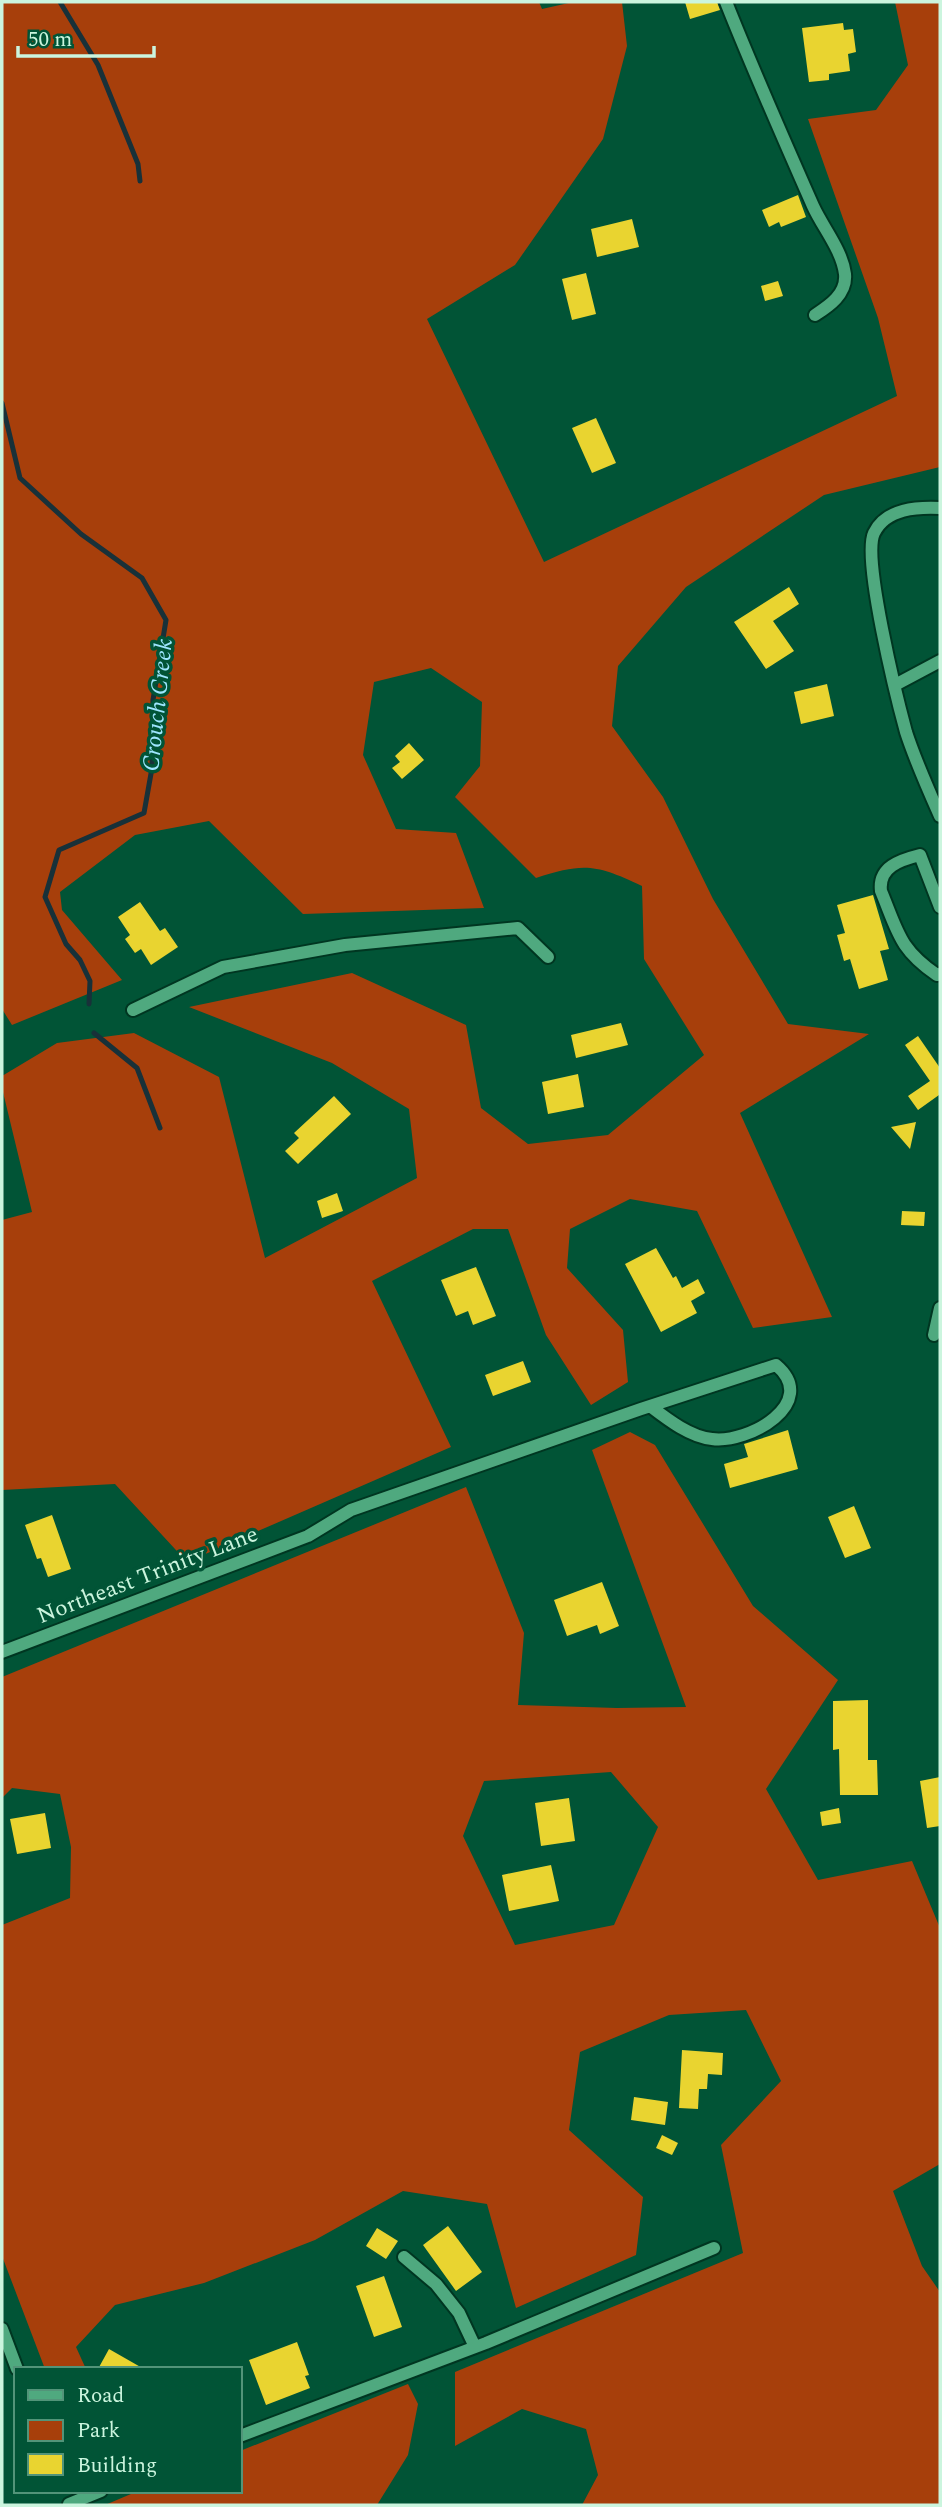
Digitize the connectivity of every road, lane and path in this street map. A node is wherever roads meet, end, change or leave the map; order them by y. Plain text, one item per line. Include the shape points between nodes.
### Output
1 (726, 2) edge
2 (815, 315) dead end
3 (940, 508) edge
4 (940, 661) edge
5 (895, 685) junction
6 (940, 816) edge
7 (940, 907) edge
8 (548, 957) dead end
9 (939, 975) edge
10 (132, 1010) dead end
11 (940, 1308) edge
12 (934, 1335) dead end
13 (650, 1406) junction
14 (2, 1652) edge
15 (715, 2248) dead end
16 (404, 2256) dead end
17 (2, 2329) edge
18 (475, 2347) junction
19 (16, 2367) edge
20 (242, 2436) edge
21 (93, 2493) edge
22 (67, 2500) edge

1 - 2 street via 845,274 834,303
3 - 5 street via 915,508 891,515 874,532 870,556
4 - 5 street
5 - 6 street via 907,734
7 - 9 street via 920,855 901,859 883,875 881,891 902,944
8 - 10 street via 518,928 345,945 223,967
11 - 12 street
13 - 13 street, Northeast Trinity Lane via 700,1436 727,1439 766,1426 779,1416 787,1403 789,1381 776,1365
13 - 14 street, Northeast Trinity Lane via 351,1510 308,1536
15 - 18 street
16 - 18 street via 436,2284 459,2313
17 - 19 street
18 - 20 street
21 - 22 street

